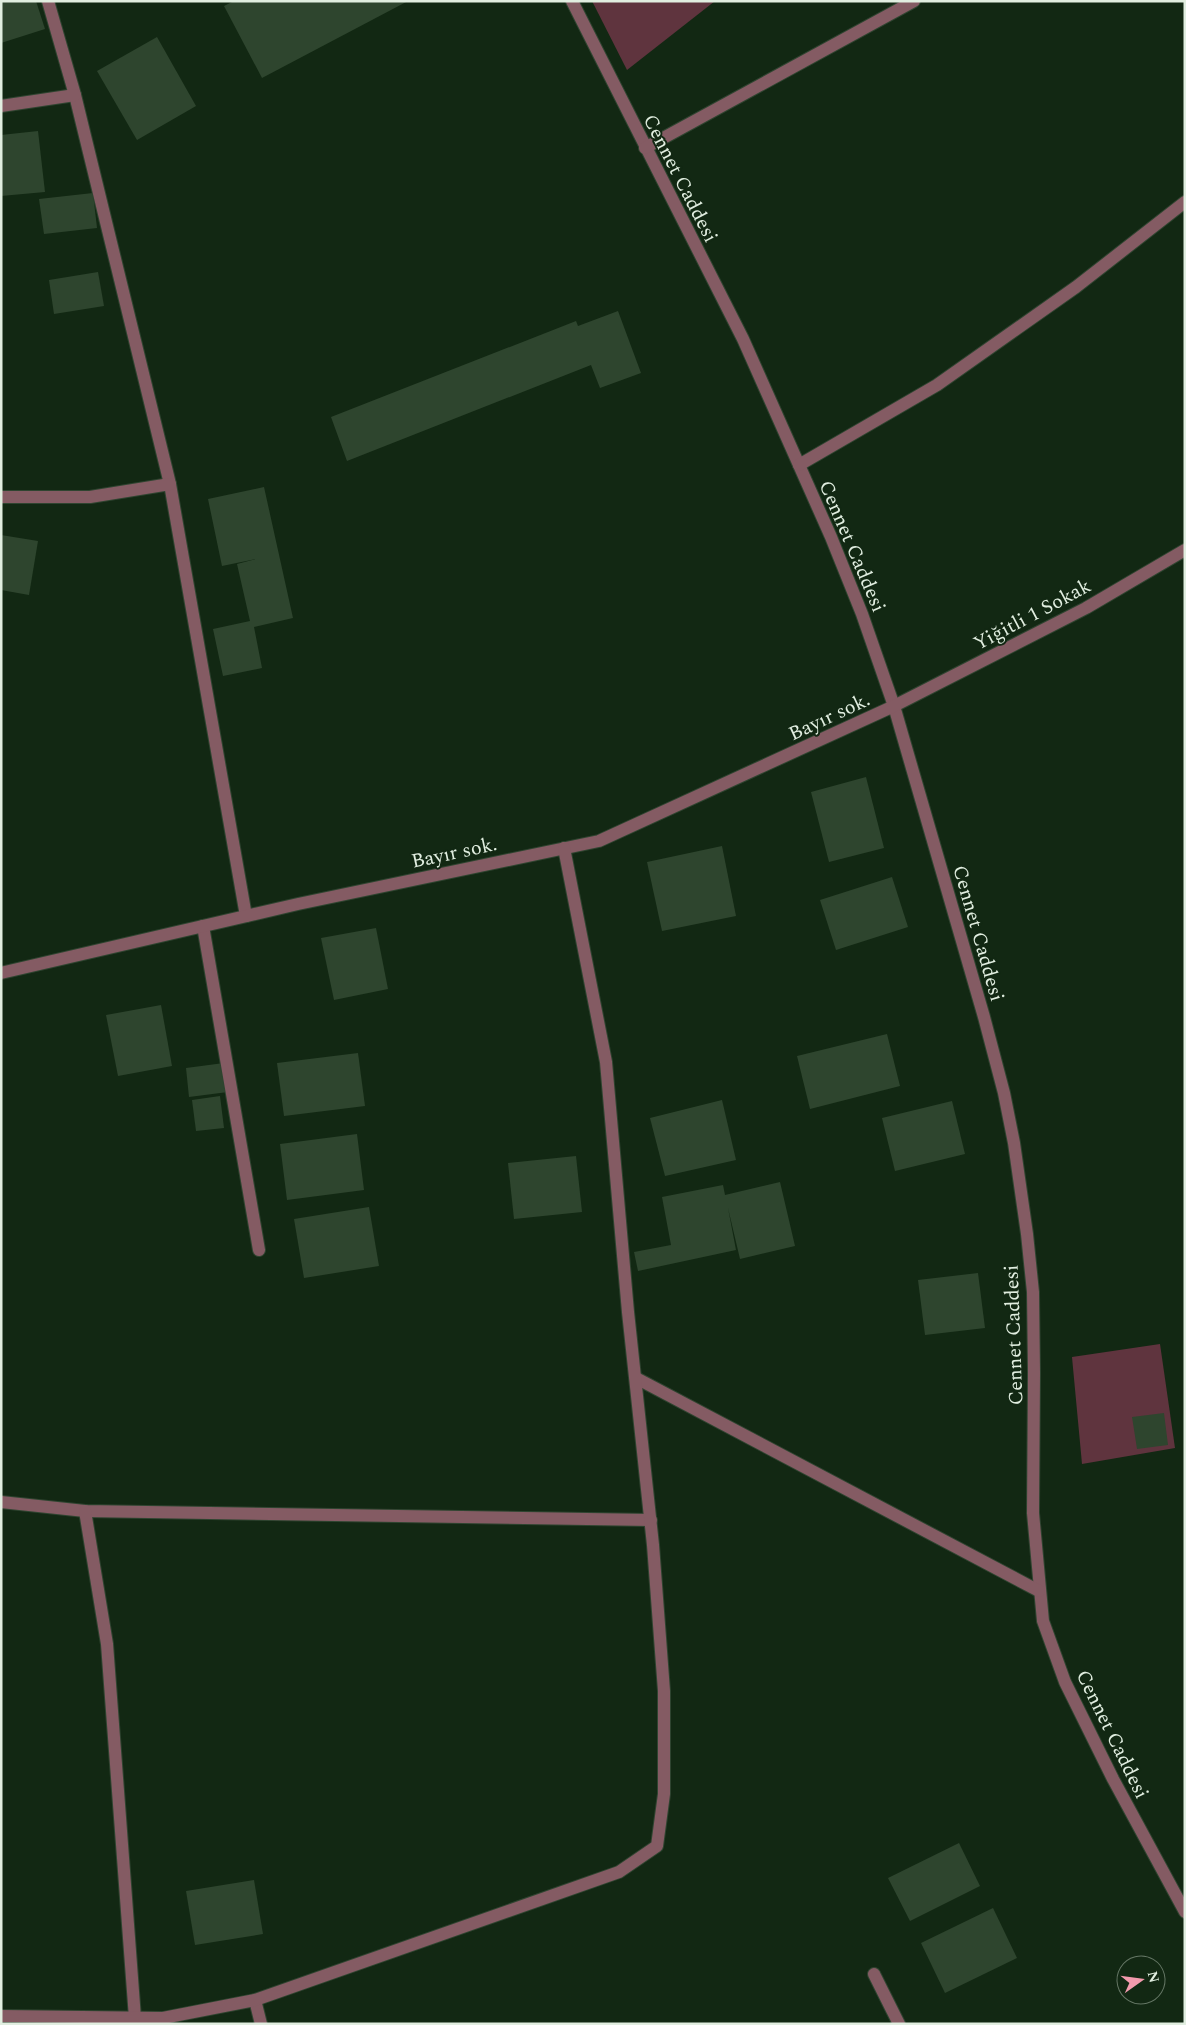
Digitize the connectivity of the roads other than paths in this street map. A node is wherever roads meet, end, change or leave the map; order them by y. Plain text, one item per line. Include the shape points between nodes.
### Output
1 (48, 1) edge
2 (572, 1) edge
3 (914, 1) edge
4 (75, 95) junction
5 (1, 106) edge
6 (645, 148) junction
7 (1185, 202) edge
8 (799, 465) junction
9 (170, 484) junction
10 (1, 497) edge
11 (1185, 550) edge
12 (894, 706) junction
13 (564, 848) junction
14 (246, 916) junction
15 (203, 926) junction
16 (1, 973) edge
17 (259, 1250) dead end
18 (636, 1378) junction
19 (1, 1502) edge
20 (85, 1511) junction
21 (651, 1520) junction
22 (1039, 1591) junction
23 (1185, 1912) edge
24 (874, 1974) dead end
25 (255, 2000) junction
26 (1, 2016) edge
27 (135, 2018) junction
28 (261, 2024) edge
29 (898, 2024) edge

1 - 4 street
2 - 6 street, Cennet Caddesi
3 - 6 street
4 - 5 street
4 - 9 street
6 - 8 street, Cennet Caddesi via 743,339
7 - 8 street via 1076,287 937,385
8 - 12 street, Cennet Caddesi via 862,614
9 - 10 street via 90,497
9 - 14 street
11 - 12 street, Yiğitli 1 Sokak via 1086,608
12 - 13 street, Bayır sok. via 599,841
12 - 22 street, Cennet Caddesi via 984,1017 1014,1143 1033,1292 1033,1513
13 - 14 street, Bayır sok.
13 - 18 street via 606,1062
14 - 15 street, Bayır sok.
15 - 16 street, Bayır sok.
15 - 17 street
18 - 21 street
18 - 22 street
19 - 20 street
20 - 21 street
20 - 27 street via 108,1644
21 - 25 street via 664,1691 664,1794 657,1846 619,1872
22 - 23 street, Cennet Caddesi via 1042,1621 1065,1682
24 - 29 street
25 - 27 street via 163,2018
25 - 28 street
26 - 27 street

